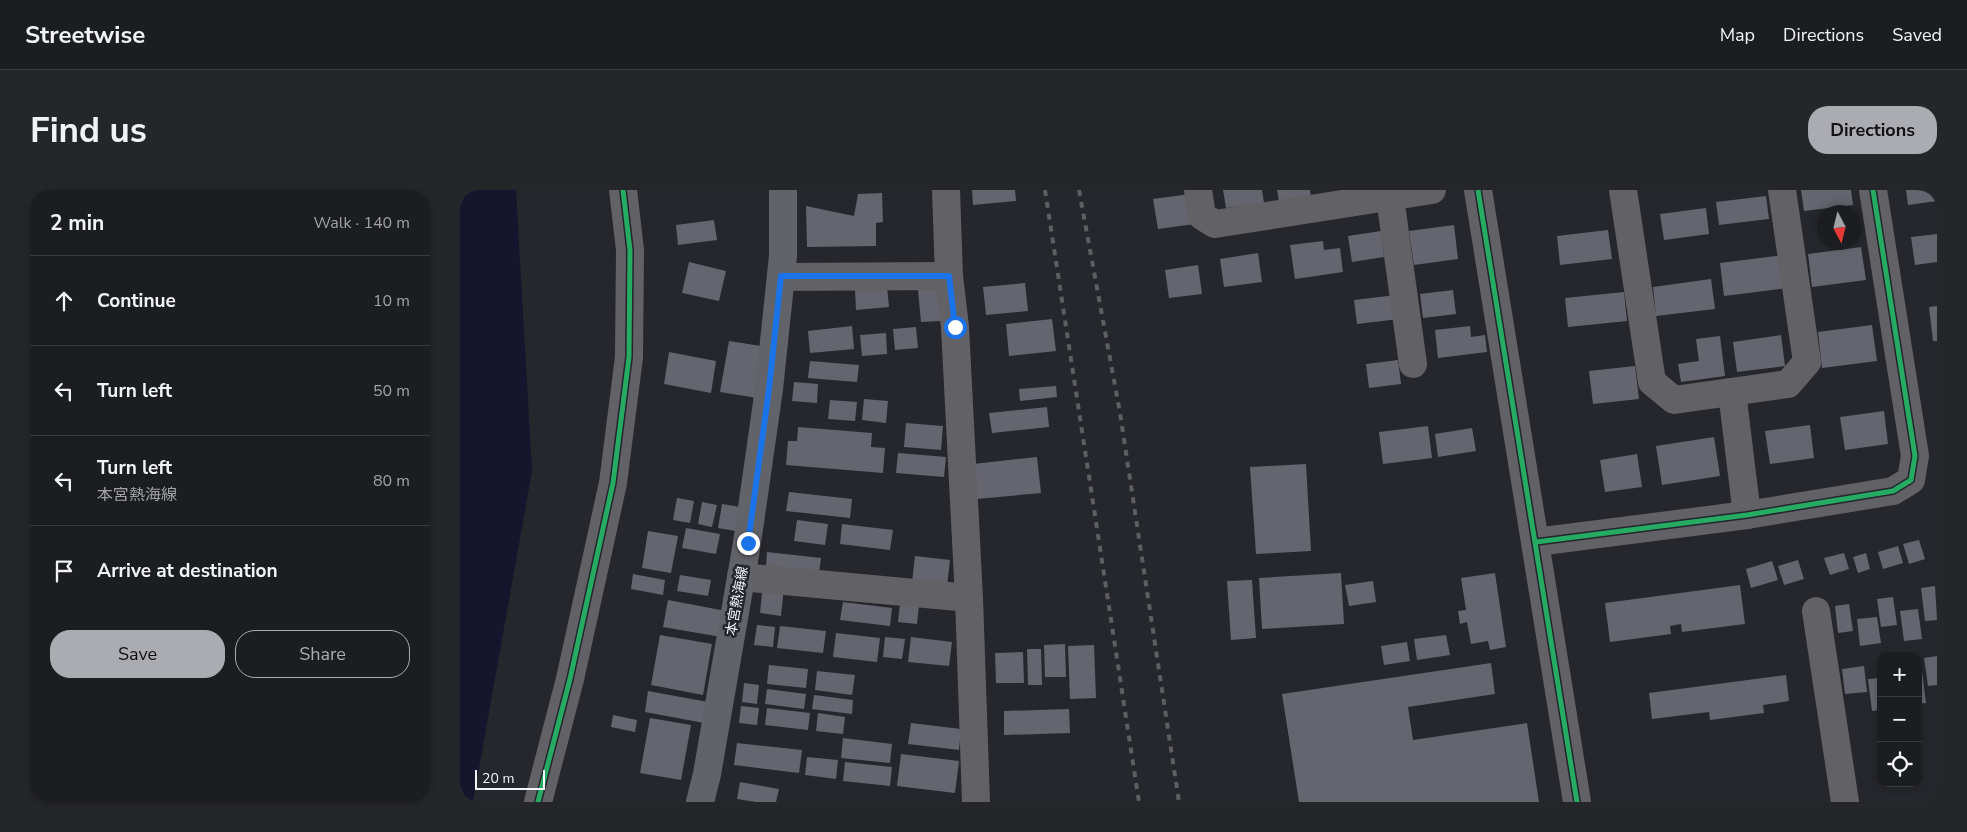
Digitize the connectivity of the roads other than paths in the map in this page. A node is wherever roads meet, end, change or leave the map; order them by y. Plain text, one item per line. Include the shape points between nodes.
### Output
1 (623, 190) edge
2 (784, 190) edge
3 (946, 190) edge
4 (1198, 190) edge
5 (1432, 190) edge
6 (1478, 190) edge
7 (1623, 190) edge
8 (1782, 190) edge
9 (1873, 190) edge
10 (1342, 197) edge
11 (1390, 197) junction
12 (781, 276) junction
13 (949, 276) junction
14 (1414, 364) dead end
15 (1732, 392) junction
16 (1747, 515) junction
17 (1536, 542) junction
18 (741, 577) junction
19 (969, 598) junction
20 (1816, 611) dead end
21 (538, 802) edge
22 (700, 802) edge
23 (976, 802) edge
24 (1577, 802) edge
25 (1845, 802) edge

1 - 21 street via 630,250 629,357 613,483 570,679
2 - 12 main road, 本宮熱海線
3 - 13 street
4 - 10 street via 1202,216 1215,224
5 - 11 street
6 - 17 street
7 - 15 street via 1652,382 1674,400
8 - 15 street via 1807,362 1788,384
9 - 16 street via 1915,456 1911,480 1893,491
10 - 11 street
11 - 14 street
12 - 13 street
12 - 18 main road, 本宮熱海線
13 - 19 street via 955,327
15 - 16 street
16 - 17 street
17 - 24 street
18 - 19 street
18 - 22 main road, 本宮熱海線
19 - 23 street
20 - 25 street

